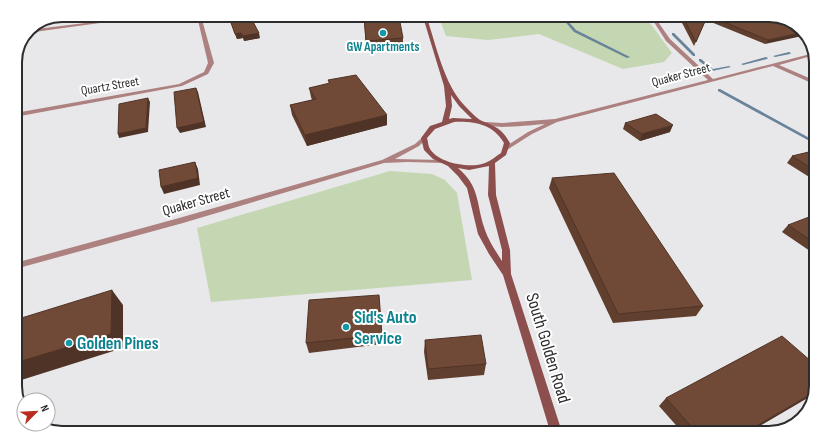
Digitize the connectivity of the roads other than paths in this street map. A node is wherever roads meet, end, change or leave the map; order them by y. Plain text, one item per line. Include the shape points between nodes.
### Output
1 (93, 22) edge
2 (201, 22) edge
3 (426, 22) edge
4 (656, 22) edge
5 (38, 30) edge
6 (808, 55) edge
7 (773, 64) junction
8 (711, 80) junction
9 (809, 80) edge
10 (447, 86) junction
11 (22, 114) edge
12 (554, 121) junction
13 (445, 122) junction
14 (478, 122) junction
15 (486, 124) junction
16 (424, 138) junction
17 (507, 148) junction
18 (384, 161) junction
19 (445, 163) junction
20 (492, 163) junction
21 (22, 264) edge
22 (507, 274) junction
23 (554, 426) edge

1 - 5 street
2 - 11 street, Quartz Street via 211,63 206,73 180,85
3 - 10 main road
4 - 8 street via 668,40
6 - 7 street, Quaker Street
7 - 8 street, Quaker Street
7 - 9 street
8 - 12 street, Quaker Street
10 - 13 main road via 449,106
10 - 14 main road
12 - 15 street, Quaker Street
12 - 17 street, Quaker Street
13 - 14 main road
13 - 16 main road via 431,128
14 - 15 main road
15 - 17 main road via 500,132 507,142
16 - 18 street, Quaker Street via 417,145
16 - 19 main road via 427,151
17 - 20 main road via 499,159
18 - 19 street, Quaker Street
18 - 21 street, Quaker Street
19 - 20 main road via 471,167
19 - 22 main road, South Golden Road via 462,175 473,189 480,230
20 - 22 main road, South Golden Road via 492,195 506,250
22 - 23 main road, South Golden Road

